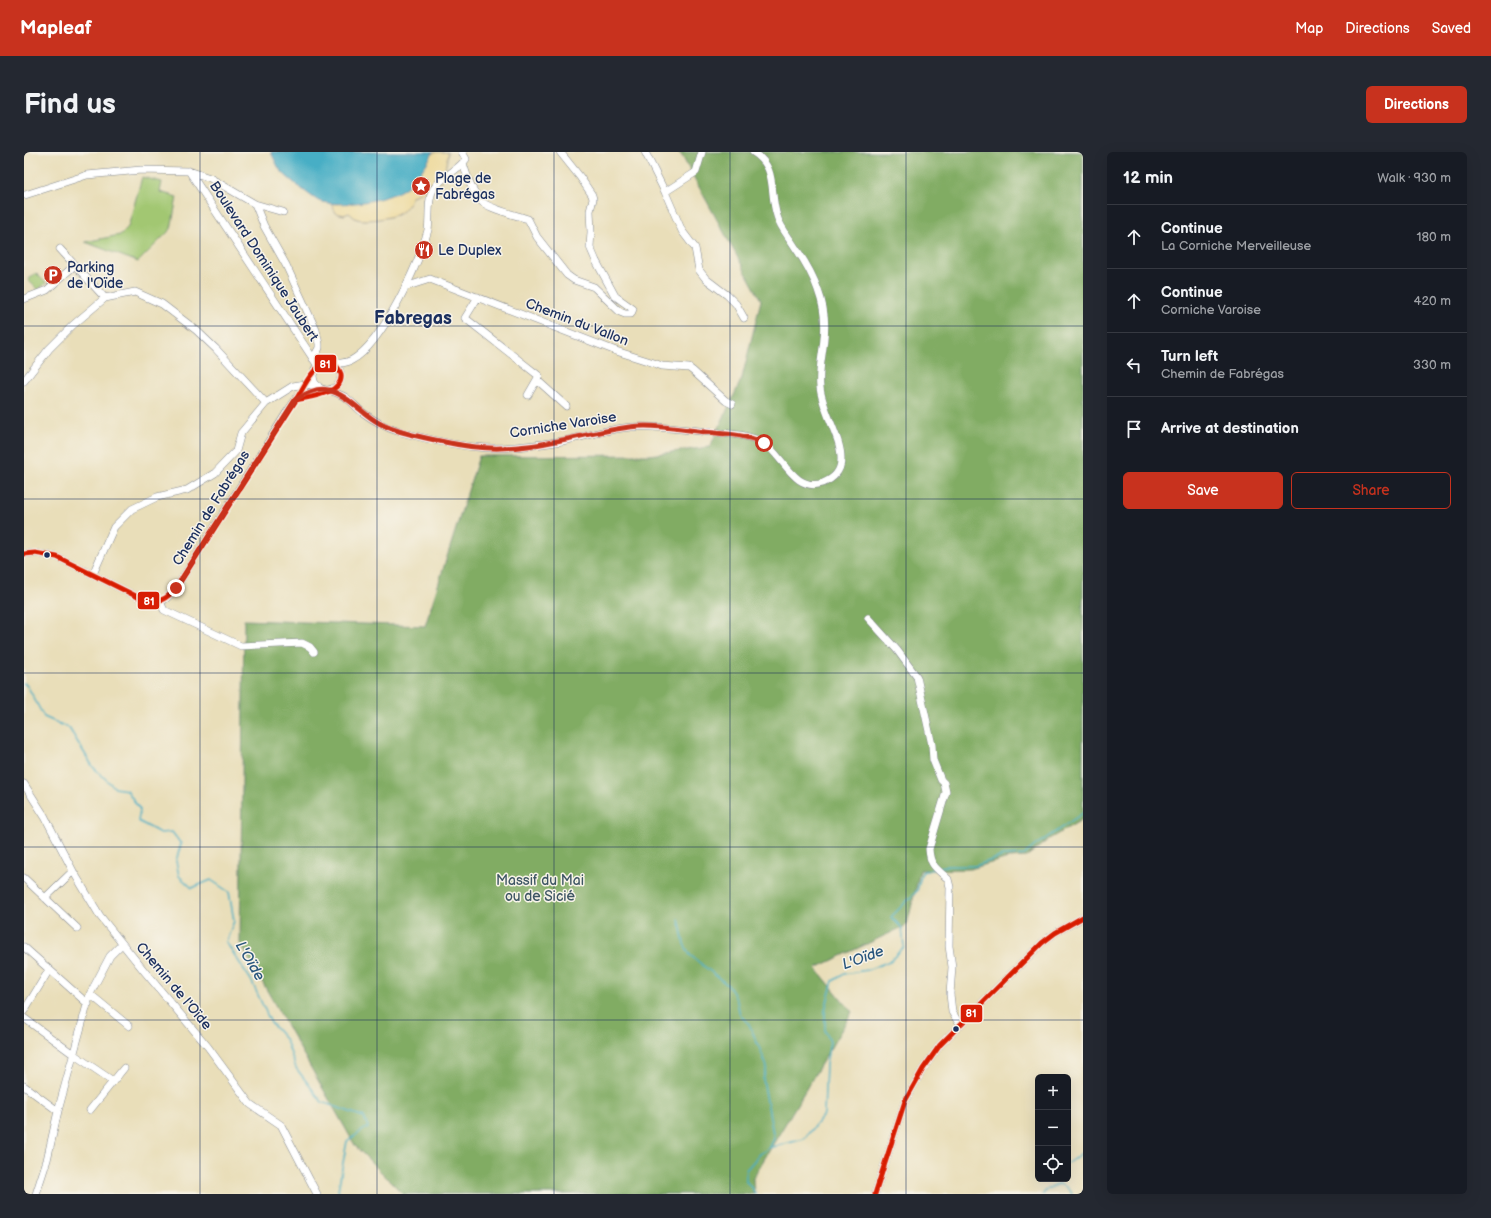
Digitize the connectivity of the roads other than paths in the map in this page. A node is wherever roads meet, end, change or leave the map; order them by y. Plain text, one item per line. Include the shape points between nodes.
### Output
1 (462, 152) edge
2 (560, 152) edge
3 (645, 152) edge
4 (702, 152) edge
5 (753, 152) edge
6 (464, 161) junction
7 (190, 171) junction
8 (665, 192) junction
9 (25, 196) dead end
10 (255, 204) junction
11 (283, 212) dead end
12 (60, 248) dead end
13 (75, 265) junction
14 (405, 287) junction
15 (478, 297) junction
16 (105, 298) junction
17 (24, 299) edge
18 (744, 318) dead end
19 (313, 359) junction
20 (352, 360) junction
21 (334, 364) junction
22 (318, 366) junction
23 (314, 373) junction
24 (341, 378) junction
25 (537, 380) junction
26 (24, 381) edge
27 (305, 384) junction
28 (323, 388) junction
29 (528, 395) dead end
30 (345, 398) junction
31 (295, 400) junction
32 (266, 403) junction
33 (732, 404) dead end
34 (566, 406) dead end
35 (24, 554) edge
36 (93, 574) junction
37 (160, 602) junction
38 (868, 618) dead end
39 (314, 652) dead end
40 (25, 787) edge
41 (73, 871) junction
42 (24, 878) edge
43 (45, 898) junction
44 (1083, 917) edge
45 (77, 928) dead end
46 (122, 944) junction
47 (24, 947) edge
48 (49, 970) junction
49 (90, 994) junction
50 (88, 1004) junction
51 (24, 1011) edge
52 (24, 1018) edge
53 (960, 1025) junction
54 (129, 1026) dead end
55 (73, 1054) junction
56 (124, 1068) dead end
57 (114, 1081) junction
58 (24, 1086) edge
59 (90, 1110) dead end
60 (58, 1111) junction
61 (36, 1194) edge
62 (317, 1194) edge
63 (876, 1194) edge

1 - 6 street
2 - 6 street via 592,195 590,247 615,296 633,310 631,314 620,312 594,287 567,275 537,237 528,219 500,211 481,201 470,183
3 - 8 street
4 - 8 street via 696,172
5 - 30 street, Corniche Varoise via 767,165 771,176 776,216 801,254 818,287 824,306 825,332 820,387 822,400 839,444 841,462 840,469 825,482 802,482 764,443 738,434 630,427 556,442 503,448 476,447 396,430 380,424
6 - 14 street via 444,177 432,192 428,227 420,254
7 - 9 street via 141,170 87,176
7 - 10 street via 210,178
7 - 19 street, Boulevard Dominique Jaubert
8 - 18 street via 682,231 694,248 699,270 736,304
10 - 11 street
10 - 19 street via 316,330 319,344
12 - 13 street
13 - 16 street
13 - 17 street via 47,290
14 - 15 street, Chemin du Vallon via 430,279
14 - 20 street via 372,342
15 - 25 street via 465,318 539,376
15 - 33 street, Chemin du Vallon via 654,364 689,368
16 - 26 street via 49,349
16 - 32 street via 135,292 162,304 216,349
19 - 22 street, Boulevard Dominique Jaubert
20 - 21 street
20 - 24 street
21 - 22 street via 328,362
21 - 24 street via 338,367
22 - 23 street
23 - 27 street, Chemin de Fabrégas
23 - 28 street via 314,381
24 - 28 street via 338,385
24 - 30 street
25 - 29 street
25 - 34 street
27 - 28 street, Corniche Varoise
27 - 31 street, Chemin de Fabrégas
27 - 32 street via 293,386
28 - 30 street, Corniche Varoise
28 - 31 street
31 - 37 street, Chemin de Fabrégas via 176,588 169,597
32 - 36 street via 241,432 236,451 215,473 187,490 157,497 132,509 114,527
35 - 36 street via 57,557
36 - 37 street via 144,600
37 - 39 street via 164,610 241,646 302,643
38 - 53 street via 917,677 934,760 944,783 946,792 929,849 929,859 948,879 950,887 950,994 952,1012
40 - 41 street, Chemin de l'Oïde via 45,817
41 - 43 street
41 - 46 street, Chemin de l'Oïde via 100,916
42 - 43 street
43 - 45 street
44 - 53 street via 1055,933 1042,944
46 - 49 street via 110,956
46 - 62 street, Chemin de l'Oïde via 208,1047 250,1104 281,1125
47 - 48 street
48 - 50 street
48 - 51 street
49 - 50 street
49 - 54 street
50 - 55 street
52 - 55 street
53 - 63 street via 940,1045 909,1092
55 - 57 street
55 - 60 street
56 - 57 street
57 - 59 street
58 - 60 street
60 - 61 street

